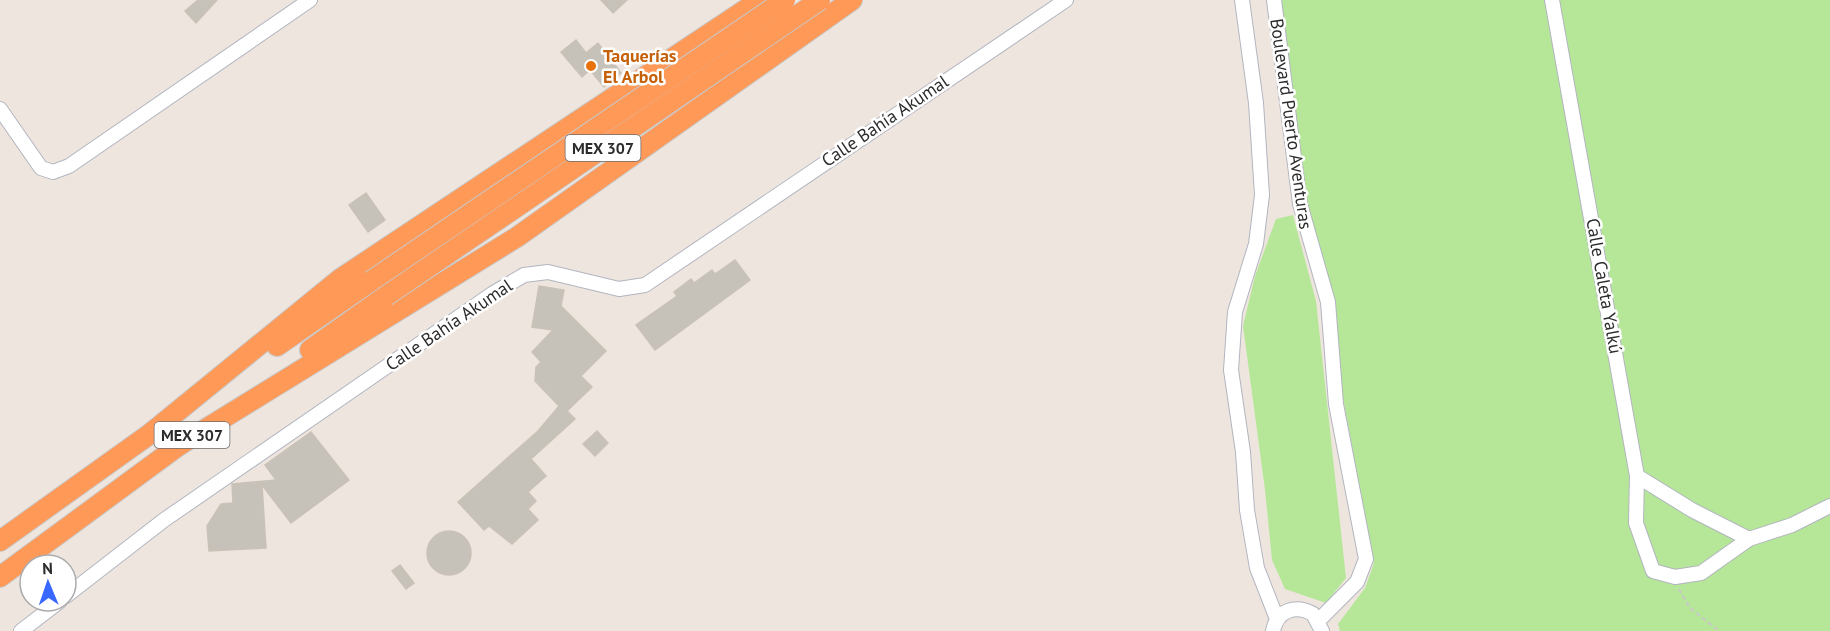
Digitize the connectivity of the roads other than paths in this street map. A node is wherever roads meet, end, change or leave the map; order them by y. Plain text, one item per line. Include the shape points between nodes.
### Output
1 (310, 0) edge
2 (759, 0) edge
3 (784, 0) edge
4 (820, 0) edge
5 (852, 0) edge
6 (1066, 0) edge
7 (1242, 0) edge
8 (1274, 0) edge
9 (1557, 4) edge
10 (817, 23) junction
11 (0, 109) edge
12 (151, 433) junction
13 (178, 446) junction
14 (1637, 476) junction
15 (1830, 506) edge
16 (1749, 539) junction
17 (0, 541) edge
18 (0, 577) edge
19 (78, 587) edge
20 (44, 613) edge
21 (1320, 626) edge
22 (1273, 627) edge
23 (21, 631) edge

1 - 11 street via 78,159 53,172 41,168
2 - 12 highway via 340,279
3 - 10 street via 805,19
3 - 12 highway, MEX 307, bridge
4 - 13 highway, MEX 307, bridge via 386,296
5 - 10 highway
6 - 19 street, Calle Bahía Akumal via 645,285 619,290 548,272 524,275 492,294 165,520
7 - 22 street, Boulevard Puerto Aventuras via 1256,103 1262,195 1256,244 1235,312 1231,370 1247,510
8 - 21 street, Boulevard Puerto Aventuras via 1299,204 1328,302 1336,404 1366,559 1357,582
9 - 14 street, Calle Caleta Yalkú
10 - 13 highway via 517,237
12 - 17 highway, MEX 307
13 - 18 highway, MEX 307
14 - 16 street
14 - 16 street, Calle Caleta Yalkú via 1636,523 1653,572 1675,578 1701,573
15 - 16 street via 1792,525
20 - 23 street
21 - 22 street via 1313,614 1298,608 1290,610

